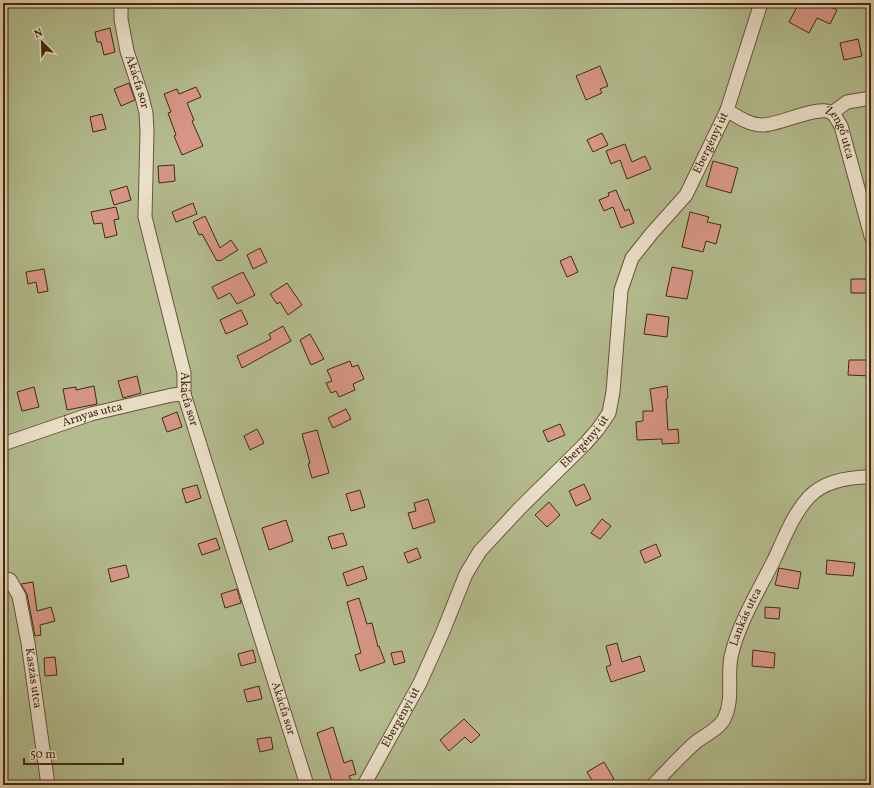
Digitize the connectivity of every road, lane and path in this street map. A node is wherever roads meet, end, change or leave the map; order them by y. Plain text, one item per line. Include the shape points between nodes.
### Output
1 (121, 3) edge
2 (761, 3) edge
3 (871, 98) edge
4 (726, 110) junction
5 (832, 113) junction
6 (871, 236) edge
7 (184, 394) junction
8 (3, 444) edge
9 (871, 478) edge
10 (3, 578) edge
11 (48, 785) edge
12 (307, 785) edge
13 (364, 785) edge
14 (653, 785) edge

1 - 7 street, Akácfa sor via 127,51 146,113 145,217 184,373
2 - 4 street, Ebergényi út
3 - 5 street via 846,102
4 - 5 street, Zengő utca via 750,124 764,125 826,110
4 - 13 street, Ebergényi út via 686,195 632,258 621,290 614,392 609,413 585,444 480,551 466,574 420,683
5 - 6 street, Zengő utca via 841,126
7 - 8 street, Árnyas utca via 91,414
7 - 12 street, Akácfa sor
9 - 14 street, Lankás utca via 836,481 809,496 795,515 735,641 731,658 728,710 723,722 696,742
10 - 11 street, Kaszás utca via 10,580 19,596

